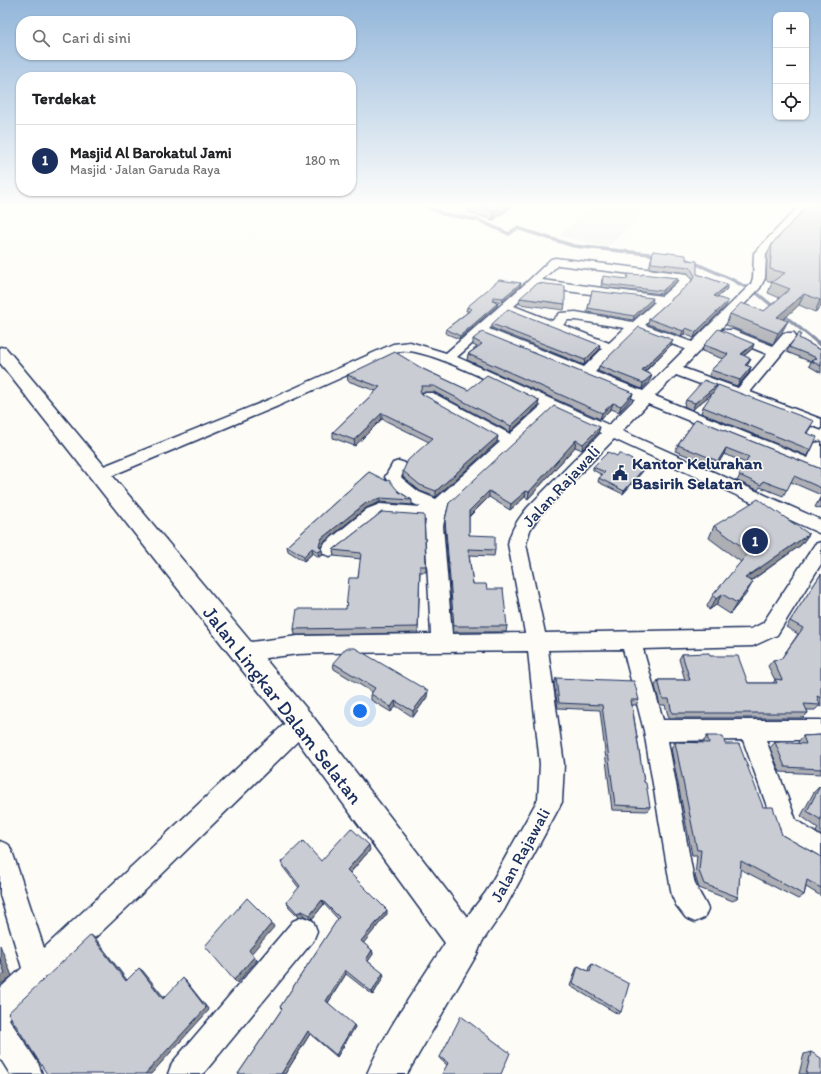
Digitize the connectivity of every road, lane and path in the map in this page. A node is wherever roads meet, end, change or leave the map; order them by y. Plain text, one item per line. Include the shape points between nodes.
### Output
1 (760, 255) edge
2 (533, 283) junction
3 (665, 300) junction
4 (505, 307) junction
5 (555, 325) junction
6 (635, 326) junction
7 (713, 327) junction
8 (479, 330) junction
9 (789, 336) edge
10 (611, 348) junction
11 (693, 348) junction
12 (0, 352) edge
13 (775, 352) junction
14 (448, 358) junction
15 (674, 368) junction
16 (586, 373) junction
17 (742, 394) junction
18 (428, 396) edge
19 (644, 398) junction
20 (551, 405) junction
21 (821, 424) edge
22 (612, 432) junction
23 (510, 441) junction
24 (821, 447) edge
25 (399, 467) dead end
26 (817, 467) edge
27 (100, 474) junction
28 (438, 510) junction
29 (821, 527) edge
30 (330, 549) dead end
31 (821, 549) edge
32 (537, 641) junction
33 (630, 641) junction
34 (442, 642) junction
35 (243, 652) junction
36 (301, 723) junction
37 (751, 729) junction
38 (821, 730) edge
39 (655, 731) junction
40 (821, 851) edge
41 (0, 854) edge
42 (694, 909) dead end
43 (303, 932) dead end
44 (465, 942) junction
45 (38, 973) junction
46 (0, 1008) edge
47 (0, 1030) edge
48 (27, 1074) edge
49 (183, 1074) edge
50 (386, 1074) edge

1 - 7 street, Jalan Rajawali via 759,278 752,289
2 - 3 street
2 - 3 street via 555,261 684,277 684,283
2 - 4 street
3 - 6 street
4 - 5 street
4 - 8 street
5 - 6 street via 563,317 572,315
5 - 10 street
6 - 10 street
6 - 11 street
7 - 11 street, Jalan Rajawali
7 - 13 street
8 - 14 street
8 - 16 street
9 - 13 street
10 - 16 street
11 - 15 street, Jalan Rajawali
12 - 27 main road, Jalan Lingkar Dalam Selatan
13 - 17 street
14 - 20 street
14 - 27 street via 410,346 398,347 273,403
15 - 17 street
15 - 19 street, Jalan Rajawali
16 - 19 street
17 - 21 street
18 - 23 street
19 - 22 street, Jalan Rajawali
19 - 26 street via 715,424
20 - 22 street
20 - 23 street
22 - 29 street
22 - 32 street, Jalan Rajawali via 534,511 519,533 517,544
23 - 28 street
24 - 26 street
25 - 28 street via 392,477 401,487
27 - 35 main road, Jalan Lingkar Dalam Selatan
28 - 30 street via 380,510
28 - 34 street via 434,526
31 - 33 street via 770,628 761,634 752,637
32 - 33 street
32 - 34 street
32 - 44 street, Jalan Rajawali via 552,764 550,802 495,901
33 - 39 street
34 - 35 street via 298,645
35 - 36 main road, Jalan Lingkar Dalam Selatan
36 - 44 main road, Jalan Lingkar Dalam Selatan
36 - 45 street
37 - 38 street
37 - 39 street
37 - 40 street via 787,828
39 - 42 street via 678,870 685,896
41 - 45 street
43 - 49 street
44 - 50 main road
45 - 46 street
47 - 48 street

